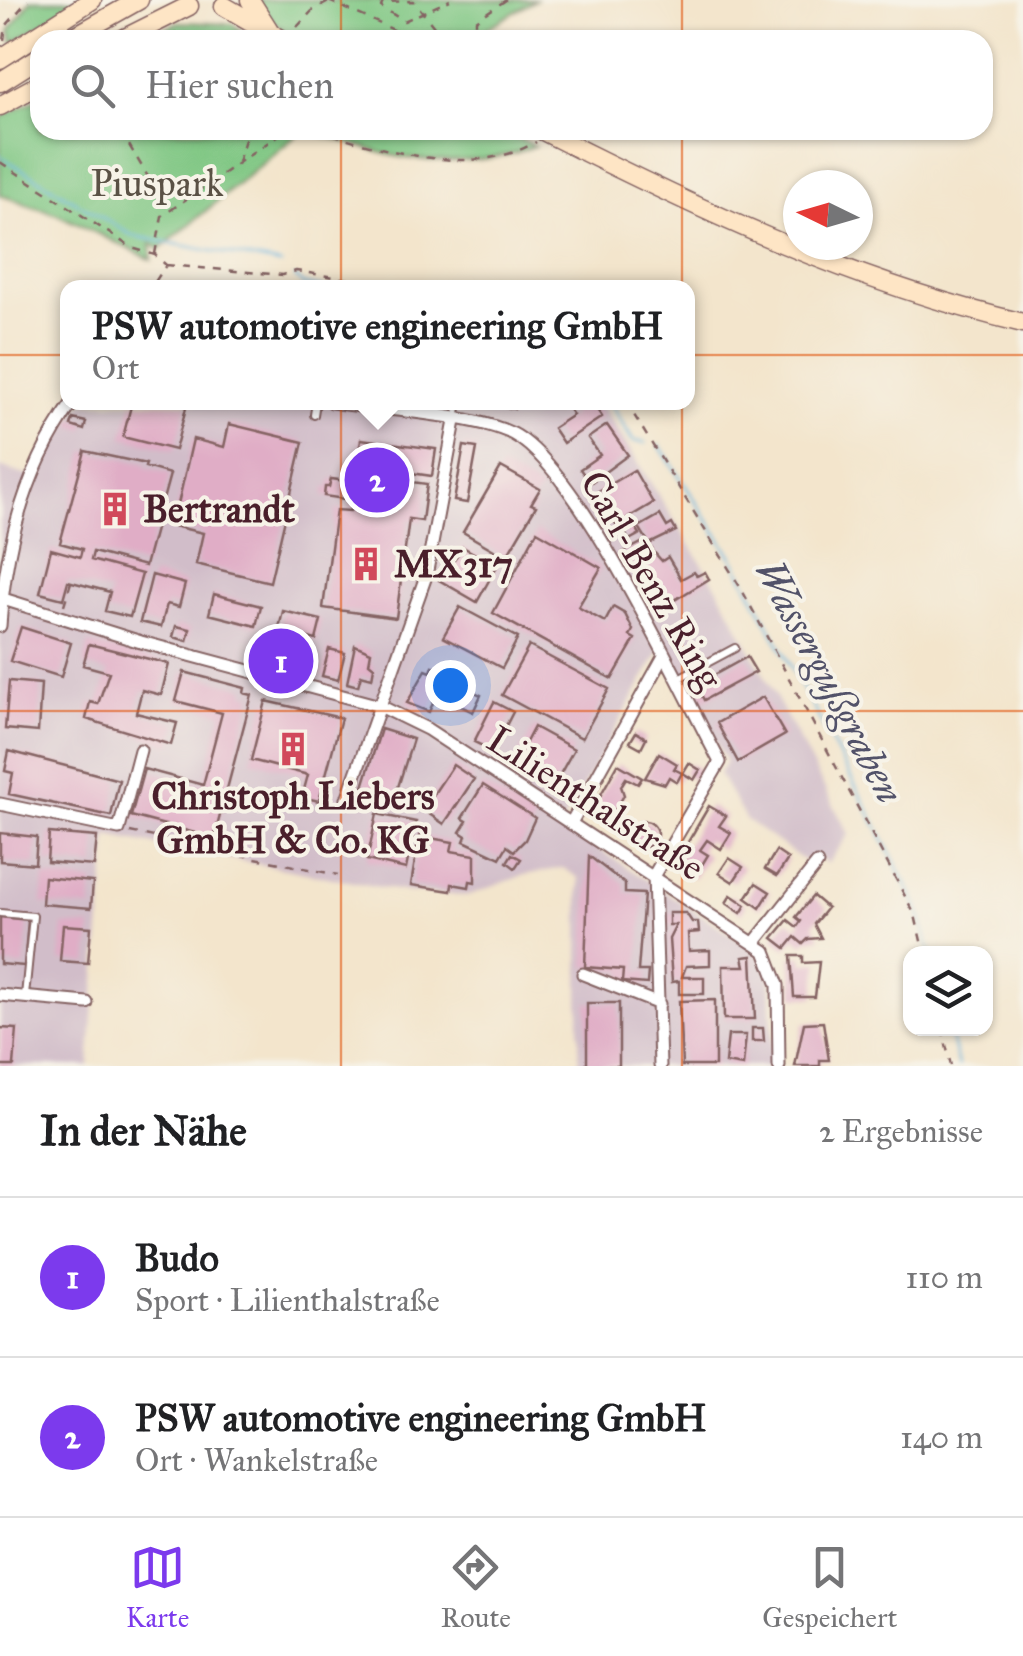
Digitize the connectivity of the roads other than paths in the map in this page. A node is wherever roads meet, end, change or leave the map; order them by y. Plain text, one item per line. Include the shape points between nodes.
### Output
1 (92, 0) edge
2 (139, 0) edge
3 (250, 0) edge
4 (230, 3) edge
5 (182, 6) edge
6 (45, 30) edge
7 (86, 30) edge
8 (139, 30) edge
9 (278, 30) edge
10 (280, 30) edge
11 (30, 39) edge
12 (5, 55) edge
13 (30, 63) edge
14 (0, 82) edge
15 (30, 90) edge
16 (0, 106) edge
17 (549, 140) edge
18 (1023, 323) edge
19 (67, 410) edge
20 (315, 410) edge
21 (384, 410) edge
22 (458, 410) edge
23 (314, 415) dead end
24 (456, 421) junction
25 (0, 598) edge
26 (0, 626) edge
27 (735, 648) dead end
28 (664, 656) junction
29 (676, 680) junction
30 (380, 706) junction
31 (140, 750) dead end
32 (347, 800) dead end
33 (0, 804) edge
34 (571, 823) junction
35 (817, 864) dead end
36 (654, 875) junction
37 (0, 913) edge
38 (755, 942) junction
39 (583, 974) dead end
40 (0, 995) edge
41 (32, 1001) junction
42 (87, 1004) dead end
43 (659, 1004) junction
44 (660, 1066) edge
45 (780, 1066) edge

1 - 6 main road
2 - 7 main road
3 - 10 main road
4 - 5 main road
4 - 9 main road
5 - 8 main road
11 - 12 main road
13 - 14 main road
15 - 16 main road
17 - 18 main road via 796,251
19 - 25 street via 37,458
20 - 23 lane
21 - 24 street, Carl-Benz Ring
22 - 24 lane
24 - 28 street, Carl-Benz Ring via 510,432 548,466 599,537
24 - 30 street via 426,576
25 - 26 street
25 - 30 street, Lilienthalstraße
27 - 29 lane
28 - 29 street, Carl-Benz Ring
28 - 34 street
29 - 36 street, Carl-Benz Ring via 720,766
30 - 32 street
30 - 34 street, Lilienthalstraße
31 - 33 street via 119,828
34 - 36 street, Lilienthalstraße
35 - 38 street
36 - 38 street, Lilienthalstraße
36 - 43 street
37 - 41 lane via 33,916
38 - 45 street, Lilienthalstraße via 777,973
39 - 43 street
40 - 41 street
41 - 42 street
43 - 44 street

